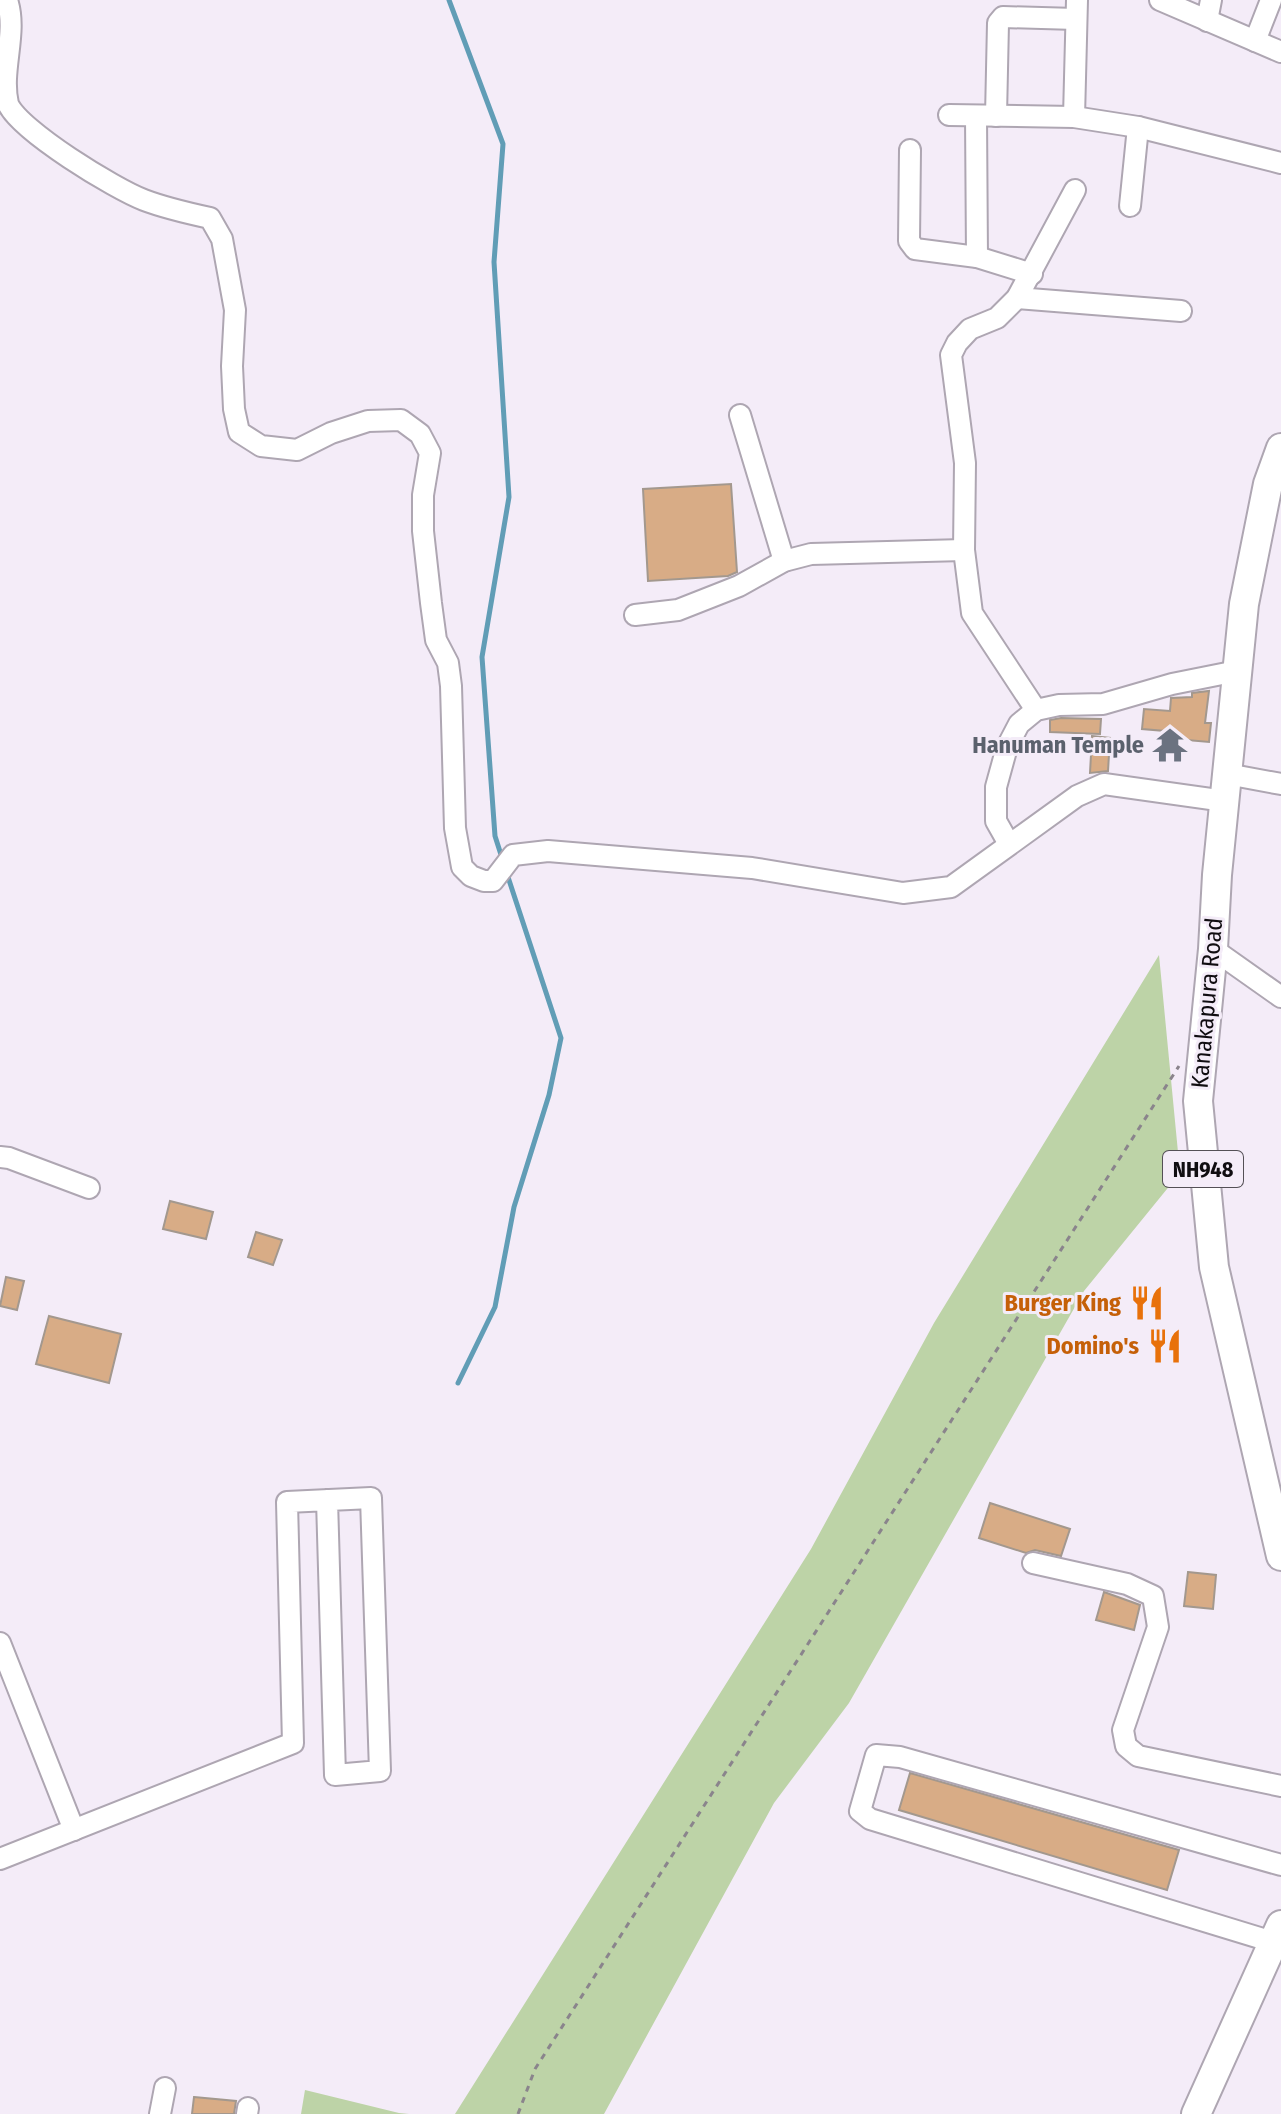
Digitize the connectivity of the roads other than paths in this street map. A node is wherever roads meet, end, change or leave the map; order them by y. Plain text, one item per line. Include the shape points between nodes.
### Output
1 (7, 0) edge
2 (1160, 0) edge
3 (1211, 0) edge
4 (1271, 0) edge
5 (1077, 10) edge
6 (1207, 21) junction
7 (1255, 41) junction
8 (1281, 52) edge
9 (949, 115) dead end
10 (986, 116) junction
11 (1074, 117) junction
12 (1138, 127) junction
13 (910, 150) dead end
14 (1281, 163) edge
15 (1075, 190) dead end
16 (1130, 206) dead end
17 (977, 257) junction
18 (1032, 274) junction
19 (1017, 298) junction
20 (1181, 311) dead end
21 (740, 415) dead end
22 (1281, 448) edge
23 (964, 550) junction
24 (784, 561) junction
25 (635, 615) dead end
26 (1237, 671) junction
27 (1036, 710) junction
28 (1281, 784) edge
29 (1226, 788) junction
30 (1009, 844) junction
31 (1213, 949) junction
32 (1281, 997) edge
33 (0, 1157) edge
34 (89, 1188) dead end
35 (327, 1500) junction
36 (1281, 1556) edge
37 (1033, 1563) dead end
38 (0, 1643) edge
39 (1281, 1786) edge
40 (74, 1830) junction
41 (0, 1859) edge
42 (1281, 1865) edge
43 (1277, 1934) edge
44 (165, 2088) dead end
45 (160, 2114) edge
46 (1196, 2114) edge

1 - 30 street via 2,69 8,105 51,145 117,188 210,218 222,239 235,310 232,366 239,432 261,446 297,450 368,421 401,420 420,434 430,453 423,531 436,640 448,663 451,686 455,828 462,867 471,876 493,881 513,855 548,851 752,868 903,893 951,887
2 - 6 street
3 - 6 street
4 - 7 street
5 - 10 street via 1003,17
5 - 11 street
6 - 7 street
7 - 8 street
9 - 10 street
10 - 11 street
10 - 17 street
11 - 12 street
12 - 14 street
12 - 16 street
13 - 17 street via 909,241 915,249
15 - 18 street
17 - 18 street
18 - 19 street
19 - 20 street
19 - 23 street via 997,318 970,329 951,355 965,463
21 - 24 street
22 - 26 highway, Kanakapura Road / NH948 via 1268,484 1244,604
23 - 24 street via 811,554
23 - 27 street via 972,613
24 - 25 street via 678,610
26 - 27 street via 1103,704
26 - 29 highway, Kanakapura Road / NH948
27 - 30 street via 1019,724 1007,747 996,787 996,821
28 - 29 street
29 - 30 street via 1104,784 1077,796
29 - 31 highway, Kanakapura Road / NH948
31 - 32 street
31 - 36 highway, Kanakapura Road / NH948 via 1198,1101 1209,1226
33 - 34 street
35 - 35 street via 371,1498 380,1771 335,1775
35 - 40 street via 287,1502 293,1743
37 - 39 street via 1127,1584 1153,1596 1158,1627 1123,1730 1126,1746 1138,1756
38 - 40 street
40 - 41 street
42 - 43 street via 900,1757 876,1755 860,1811 870,1819
43 - 46 highway
44 - 45 street

